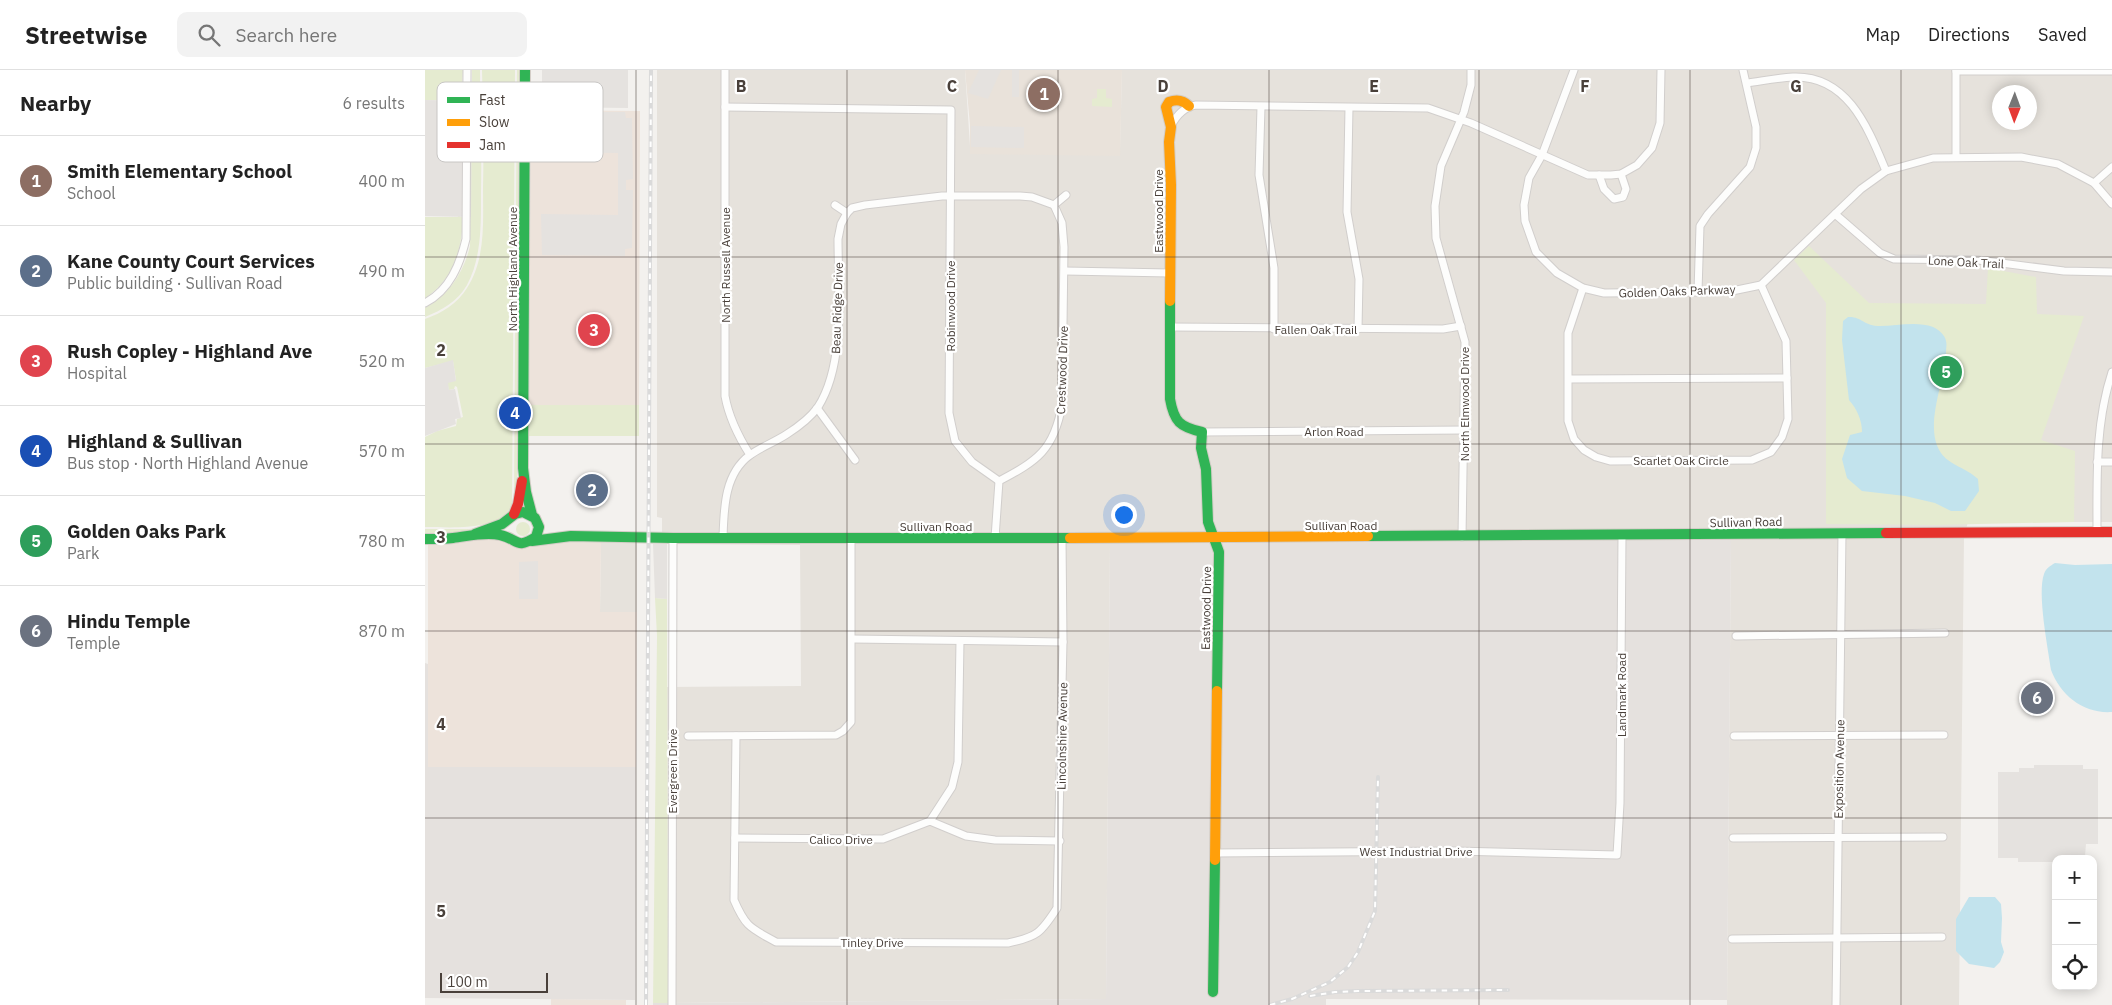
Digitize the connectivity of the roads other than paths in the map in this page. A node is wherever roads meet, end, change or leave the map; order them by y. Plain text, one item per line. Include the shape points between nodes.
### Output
1 (725, 70) edge
2 (1471, 70) edge
3 (1574, 70) edge
4 (1661, 70) edge
5 (1743, 70) edge
6 (1956, 71) edge
7 (2112, 71) edge
8 (1747, 83) junction
9 (1189, 106) junction
10 (725, 107) junction
11 (1261, 107) junction
12 (1349, 108) junction
13 (1461, 119) junction
14 (1171, 126) junction
15 (1542, 155) junction
16 (1956, 156) junction
17 (466, 162) edge
18 (525, 162) edge
19 (2112, 167) edge
20 (1886, 171) junction
21 (1621, 174) junction
22 (1599, 175) junction
23 (2094, 183) junction
24 (1066, 195) dead end
25 (951, 196) junction
26 (2112, 204) edge
27 (835, 205) dead end
28 (1054, 205) junction
29 (847, 213) junction
30 (1835, 214) junction
31 (1065, 271) junction
32 (2112, 272) edge
33 (1171, 274) junction
34 (1761, 285) junction
35 (1583, 288) junction
36 (1698, 292) junction
37 (425, 303) edge
38 (1461, 326) junction
39 (1172, 327) junction
40 (1274, 329) junction
41 (1358, 329) junction
42 (2112, 372) edge
43 (1787, 378) junction
44 (1569, 379) junction
45 (817, 408) junction
46 (1465, 430) junction
47 (1202, 432) junction
48 (749, 455) junction
49 (855, 460) dead end
50 (2097, 462) junction
51 (2112, 462) edge
52 (523, 468) junction
53 (999, 482) junction
54 (511, 517) junction
55 (535, 518) junction
56 (2097, 532) junction
57 (2112, 532) edge
58 (1842, 533) junction
59 (475, 534) junction
60 (571, 536) junction
61 (1622, 536) junction
62 (1212, 537) junction
63 (1462, 537) junction
64 (509, 538) junction
65 (673, 538) junction
66 (723, 538) junction
67 (851, 538) junction
68 (995, 538) junction
69 (1062, 538) junction
70 (425, 539) edge
71 (532, 541) junction
72 (1945, 633) dead end
73 (1841, 634) junction
74 (1735, 636) dead end
75 (853, 639) junction
76 (960, 641) junction
77 (1063, 642) junction
78 (1945, 735) dead end
79 (688, 736) dead end
80 (736, 736) junction
81 (1734, 736) dead end
82 (1839, 736) junction
83 (930, 821) junction
84 (1838, 837) junction
85 (1943, 837) dead end
86 (735, 838) junction
87 (1733, 838) dead end
88 (1060, 841) junction
89 (1215, 853) junction
90 (1617, 855) joint
91 (1043, 929) joint
92 (1943, 937) dead end
93 (1837, 938) junction
94 (1732, 939) dead end
95 (1213, 992) dead end
96 (671, 1005) edge
97 (1836, 1005) edge

1 - 10 street, North Russell Avenue
2 - 13 street, North Elmwood Drive via 1471,85
3 - 15 street, Golden Oaks Parkway
4 - 21 street via 1660,123 1652,148 1637,165
5 - 8 street
6 - 7 street
6 - 16 street
8 - 20 street via 1812,78 1837,90 1854,105
8 - 36 street via 1756,127 1756,148 1750,167 1700,226
9 - 11 street, Eastwood Drive
9 - 14 street via 1176,116
9 - 14 street, Eastwood Drive via 1177,99 1169,102 1166,114
10 - 25 street, Robinwood Drive via 951,110
10 - 48 street, North Russell Avenue via 725,396 727,411
11 - 12 street, Eastwood Drive
11 - 40 street via 1259,174 1274,268
12 - 13 street, Eastwood Drive via 1428,108
12 - 41 street via 1347,212 1359,279
13 - 15 street, Eastwood Drive
13 - 38 street, North Elmwood Drive via 1441,166 1435,206 1436,238
14 - 33 street, Eastwood Drive
15 - 22 street, Eastwood Drive via 1589,175
15 - 35 street, Golden Oaks Parkway via 1529,178 1525,221 1536,252 1557,273
16 - 20 street via 1927,159
16 - 23 street via 2021,157 2058,164
17 - 37 street via 466,239 459,264 442,289
18 - 52 street, North Highland Avenue
19 - 23 street
20 - 30 street
21 - 22 street, Eastwood Drive
21 - 22 street via 1626,189 1623,197 1613,199 1603,189
23 - 26 street
24 - 28 street
25 - 28 street via 1026,196
25 - 29 street via 865,205 852,208
25 - 53 street, Robinwood Drive via 949,413 955,441 972,462
27 - 29 street
28 - 31 street, Crestwood Drive via 1062,224
29 - 45 street, Beau Ridge Drive via 838,240 837,352 830,381
30 - 32 street, Lone Oak Trail via 1880,253 1894,260 1978,260 2064,272
30 - 34 street
31 - 33 street
31 - 53 street, Crestwood Drive via 1059,424 1039,457
33 - 39 street, Eastwood Drive
34 - 36 street, Golden Oaks Parkway via 1732,291
34 - 43 street, Scarlet Oak Circle via 1786,341
35 - 36 street, Golden Oaks Parkway via 1604,293
35 - 44 street, Scarlet Oak Circle via 1568,333
38 - 41 street, Fallen Oak Trail
38 - 46 street, North Elmwood Drive via 1465,342
39 - 40 street, Fallen Oak Trail
39 - 47 street, Eastwood Drive via 1170,399 1173,418 1185,428
40 - 41 street, Fallen Oak Trail
42 - 50 street via 2104,396
43 - 44 street
43 - 44 street, Scarlet Oak Circle via 1788,419 1782,437 1771,452 1752,460 1610,460 1595,457 1574,439 1568,421
45 - 48 street, Beau Ridge Drive via 779,440
45 - 49 street
46 - 47 street, Arlon Road
46 - 63 street, North Elmwood Drive
47 - 62 street, Eastwood Drive via 1208,522
48 - 66 street, Beau Ridge Drive via 733,475 728,490
50 - 51 street
50 - 56 street
52 - 54 street, North Highland Avenue via 518,504
52 - 55 street, North Highland Avenue via 526,492
53 - 68 street
54 - 55 street, Sullivan Road via 523,512
54 - 59 street, Sullivan Road
54 - 64 street via 506,530
55 - 60 street, Sullivan Road via 546,529
55 - 71 street via 538,532
56 - 57 street, Sullivan Road
56 - 58 street, Sullivan Road
58 - 61 street, Sullivan Road
58 - 73 street, Exposition Avenue
59 - 64 street, Sullivan Road
59 - 70 street, Sullivan Road
60 - 65 street, Sullivan Road
60 - 71 street, Sullivan Road
61 - 63 street, Sullivan Road
61 - 90 street, Landmark Road via 1621,803
62 - 63 street, Sullivan Road
62 - 69 street, Sullivan Road
62 - 89 street, Eastwood Drive via 1219,552
64 - 71 street, Sullivan Road via 521,544
65 - 66 street, Sullivan Road
65 - 96 street, Evergreen Drive
66 - 67 street, Sullivan Road
67 - 68 street, Sullivan Road
67 - 75 street
68 - 69 street, Sullivan Road
69 - 77 street, Lincolnshire Avenue
72 - 73 street
73 - 74 street
73 - 82 street, Exposition Avenue
75 - 76 street
75 - 80 street via 851,722 843,731 836,735
76 - 77 street
76 - 83 street via 958,762 952,787
77 - 88 street, Lincolnshire Avenue
78 - 82 street
79 - 80 street
80 - 86 street, Tinley Drive
81 - 82 street
82 - 84 street, Exposition Avenue
83 - 86 street, Calico Drive via 883,839
83 - 88 street via 965,836
84 - 85 street
84 - 87 street
84 - 93 street, Exposition Avenue
86 - 91 street, Tinley Drive via 734,900 750,928 777,942 1008,943 1029,939
88 - 91 street, Lincolnshire Avenue via 1057,908
89 - 90 street, West Industrial Drive via 1415,851
89 - 95 street, Eastwood Drive
92 - 93 street
93 - 94 street
93 - 97 street, Exposition Avenue

